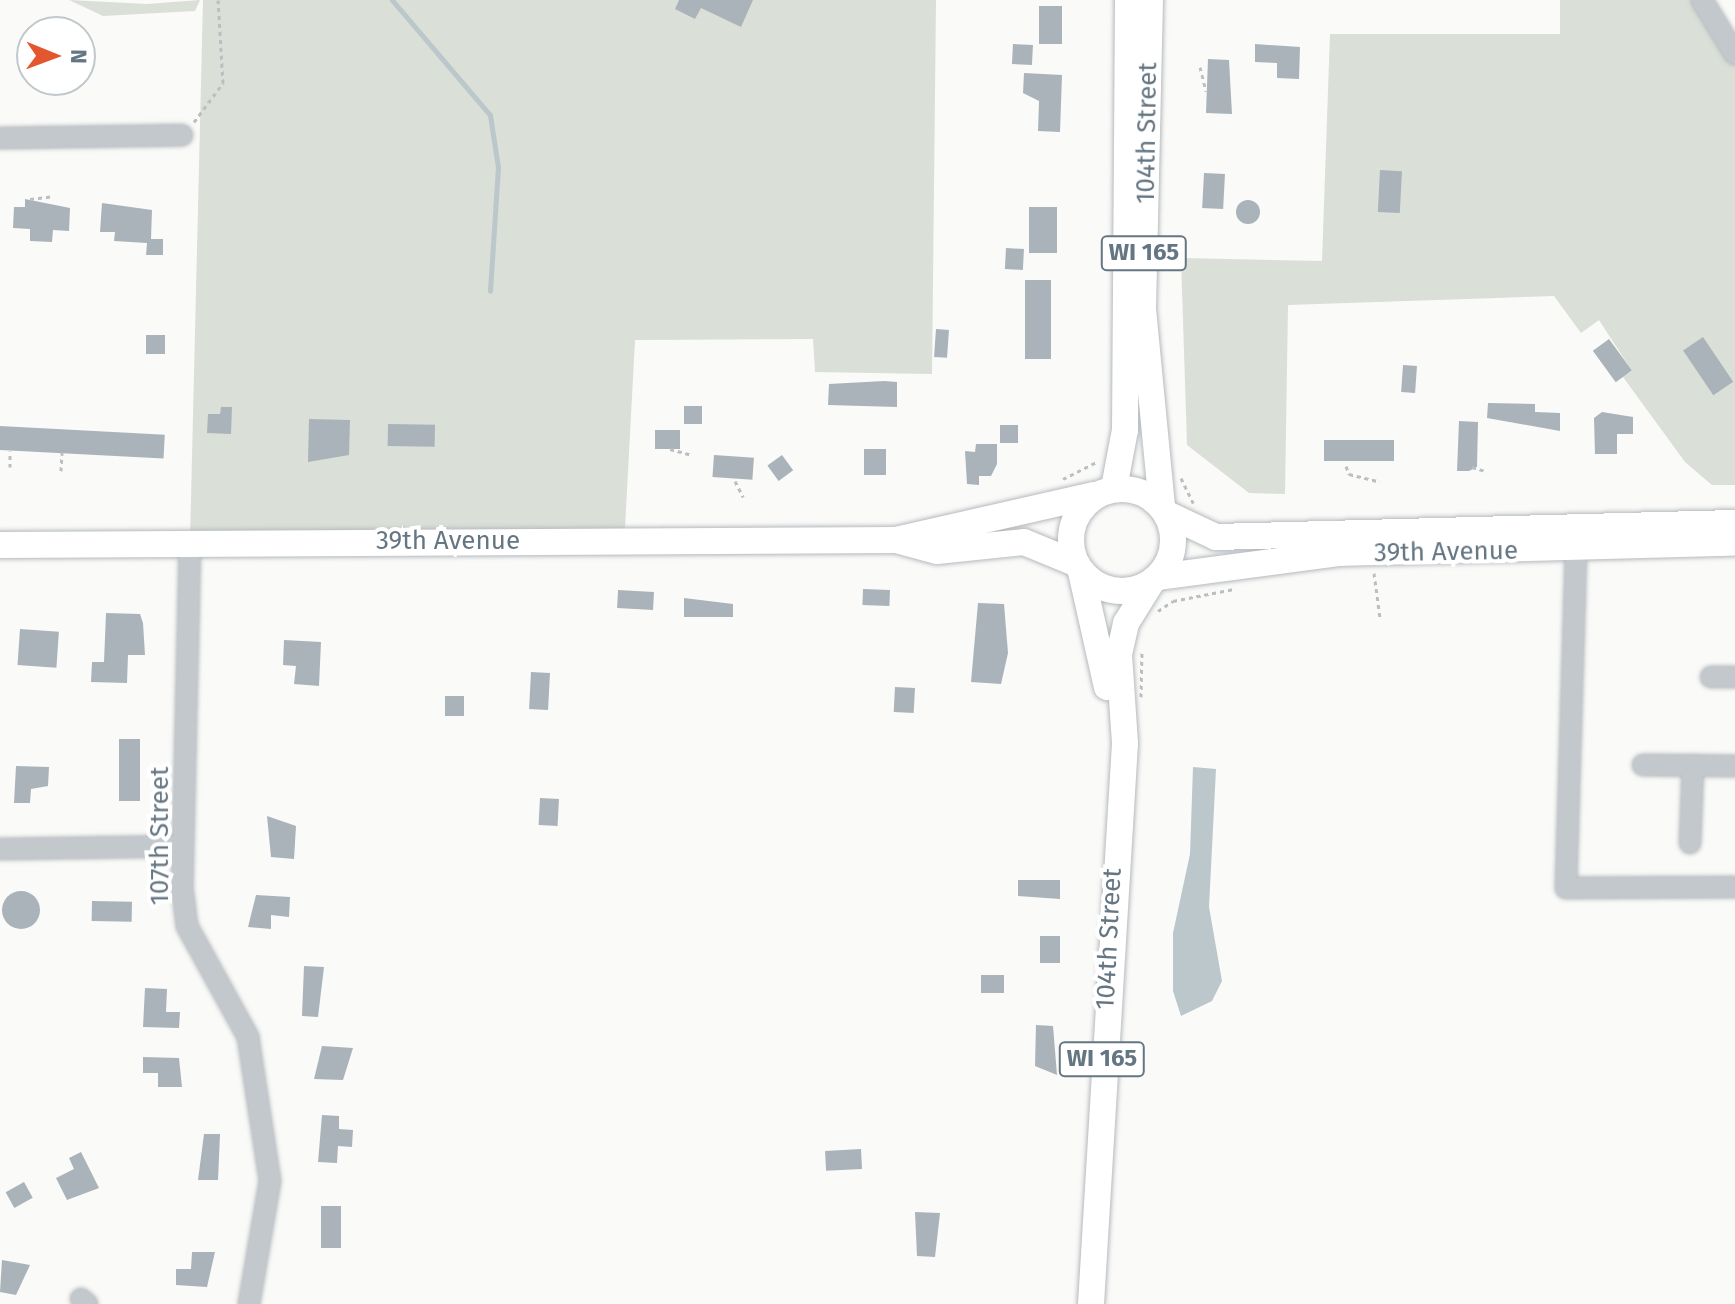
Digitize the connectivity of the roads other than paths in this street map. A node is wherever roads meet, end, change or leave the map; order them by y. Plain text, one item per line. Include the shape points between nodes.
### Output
1 (1128, 0) edge
2 (1150, 0) edge
3 (1702, 0) edge
4 (1735, 54) edge
5 (182, 135) road end
6 (0, 138) edge
7 (1108, 490) junction
8 (1164, 510) junction
9 (1735, 523) edge
10 (896, 540) junction
11 (1375, 540) junction
12 (190, 541) junction
13 (1735, 543) edge
14 (0, 545) edge
15 (1576, 550) junction
16 (1078, 567) junction
17 (1155, 580) junction
18 (1711, 677) dead end
19 (1735, 677) edge
20 (1643, 765) dead end
21 (1693, 765) junction
22 (1735, 766) edge
23 (1116, 814) junction
24 (1690, 843) dead end
25 (182, 846) junction
26 (0, 849) edge
27 (1735, 887) edge
28 (249, 1304) edge
29 (1091, 1304) edge

1 - 7 main road, 104th Street / WI 165 via 1125,430
2 - 8 main road, 104th Street / WI 165 via 1143,309
3 - 4 street
5 - 6 street
7 - 8 main road via 1148,494
7 - 10 main road, 39th Avenue
7 - 16 main road, WI 165 via 1078,513
8 - 11 main road, 39th Avenue via 1216,537
8 - 17 main road, WI 165 via 1173,547
9 - 11 main road, 39th Avenue
10 - 12 main road, 39th Avenue
10 - 16 main road, 39th Avenue via 937,551 1024,542
11 - 15 main road, 39th Avenue
11 - 17 main road, 39th Avenue
12 - 14 main road, 39th Avenue
12 - 25 street, 107th Street
13 - 15 main road, 39th Avenue
15 - 27 street via 1566,888
16 - 17 main road via 1122,592
16 - 23 main road, 104th Street / WI 165 via 1106,672
17 - 23 main road, 104th Street / WI 165 via 1126,623 1119,654 1125,743
18 - 19 street
20 - 21 street
21 - 22 street
21 - 24 street
23 - 29 main road, 104th Street / WI 165
25 - 26 street
25 - 28 street, 107th Street via 187,926 248,1037 266,1152 270,1181

